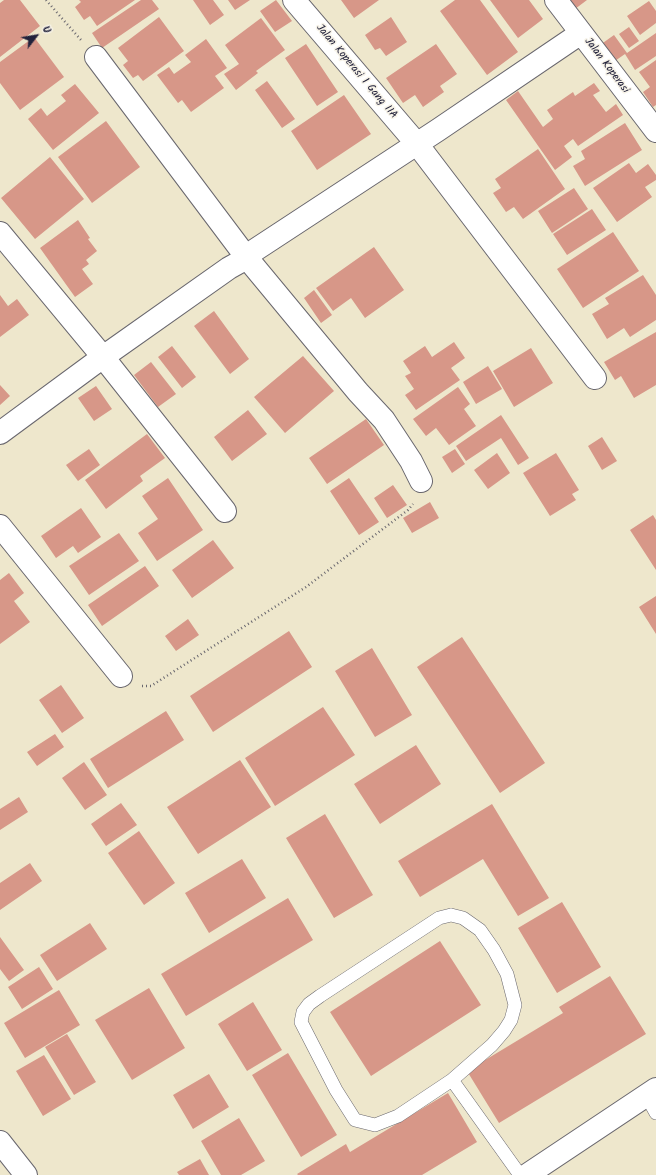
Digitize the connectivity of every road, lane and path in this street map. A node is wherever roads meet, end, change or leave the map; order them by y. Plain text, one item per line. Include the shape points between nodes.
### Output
1 (46, 0) edge
2 (294, 0) edge
3 (556, 0) edge
4 (581, 33) junction
5 (96, 57) joint
6 (656, 131) edge
7 (417, 144) junction
8 (0, 233) edge
9 (247, 258) junction
10 (103, 357) junction
11 (595, 378) dead end
12 (0, 433) edge
13 (421, 481) joint
14 (225, 511) dead end
15 (0, 526) edge
16 (121, 676) joint
17 (452, 1080) junction
18 (653, 1099) edge
19 (0, 1142) edge
20 (26, 1175) edge
21 (520, 1175) edge
22 (527, 1175) edge

1 - 5 path
2 - 7 street, Jalan Koperasi 1 Gang IIA
3 - 4 street, Jalan Koperasi
4 - 6 street, Jalan Koperasi
4 - 7 street
5 - 9 street
7 - 9 street via 255,250
7 - 11 street, Jalan Koperasi 1 Gang IIA
8 - 10 street
9 - 10 street
9 - 13 street via 384,420
10 - 12 street
10 - 14 street
13 - 16 path via 421,496 408,510 306,587 151,686 134,686
15 - 16 street
17 - 17 lane via 504,1031 512,1020 515,1005 507,974 480,930 463,918 451,915 439,918 320,996 303,1012 301,1022 336,1090 355,1120 375,1125 398,1116
17 - 21 lane
18 - 22 street
19 - 20 street

